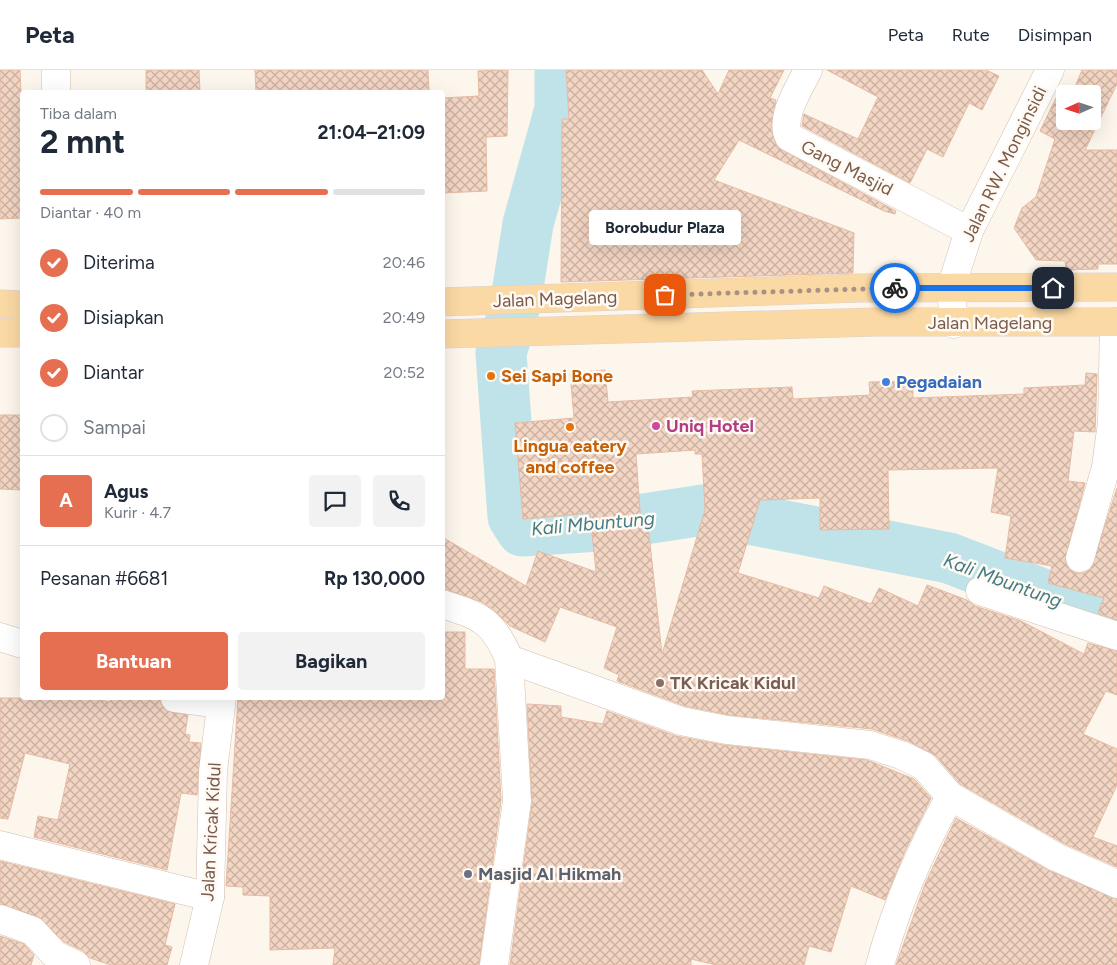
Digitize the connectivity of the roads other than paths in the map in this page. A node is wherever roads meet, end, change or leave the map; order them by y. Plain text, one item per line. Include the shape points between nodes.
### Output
1 (56, 70) edge
2 (808, 70) edge
3 (1050, 70) edge
4 (56, 90) edge
5 (969, 231) junction
6 (951, 288) junction
7 (1117, 288) edge
8 (449, 302) edge
9 (0, 304) edge
10 (20, 305) edge
11 (1115, 322) edge
12 (954, 324) junction
13 (0, 333) edge
14 (20, 333) edge
15 (450, 334) edge
16 (1080, 558) dead end
17 (980, 591) dead end
18 (445, 605) edge
19 (1117, 636) edge
20 (0, 637) edge
21 (20, 643) edge
22 (509, 659) junction
23 (206, 700) edge
24 (221, 701) edge
25 (950, 796) junction
26 (0, 845) edge
27 (1117, 884) edge
28 (210, 897) junction
29 (0, 919) edge
30 (76, 965) edge
31 (194, 965) edge
32 (494, 965) edge
33 (880, 965) edge

1 - 4 street
2 - 5 street, Gang Masjid via 788,113 788,136
3 - 5 street, Jalan RW. Monginsidi
5 - 6 street, Jalan RW. Monginsidi
6 - 7 main road, Jalan Magelang
6 - 8 main road, Jalan Magelang
6 - 12 street
9 - 10 main road
11 - 12 main road, Jalan Magelang
11 - 16 street via 1112,422 1106,467
12 - 15 main road, Jalan Magelang via 876,322
13 - 14 main road
17 - 19 street
18 - 22 street via 474,614 488,624 500,637
20 - 21 street
22 - 25 street via 681,721 727,730 870,745 924,766
22 - 32 street via 517,801
23 - 24 street
24 - 28 street, Jalan Kricak Kidul via 213,770
25 - 27 street via 1056,857
25 - 33 street via 917,858 888,933
26 - 28 street
28 - 31 street, Jalan Kricak Kidul
29 - 30 street via 33,931 55,955

